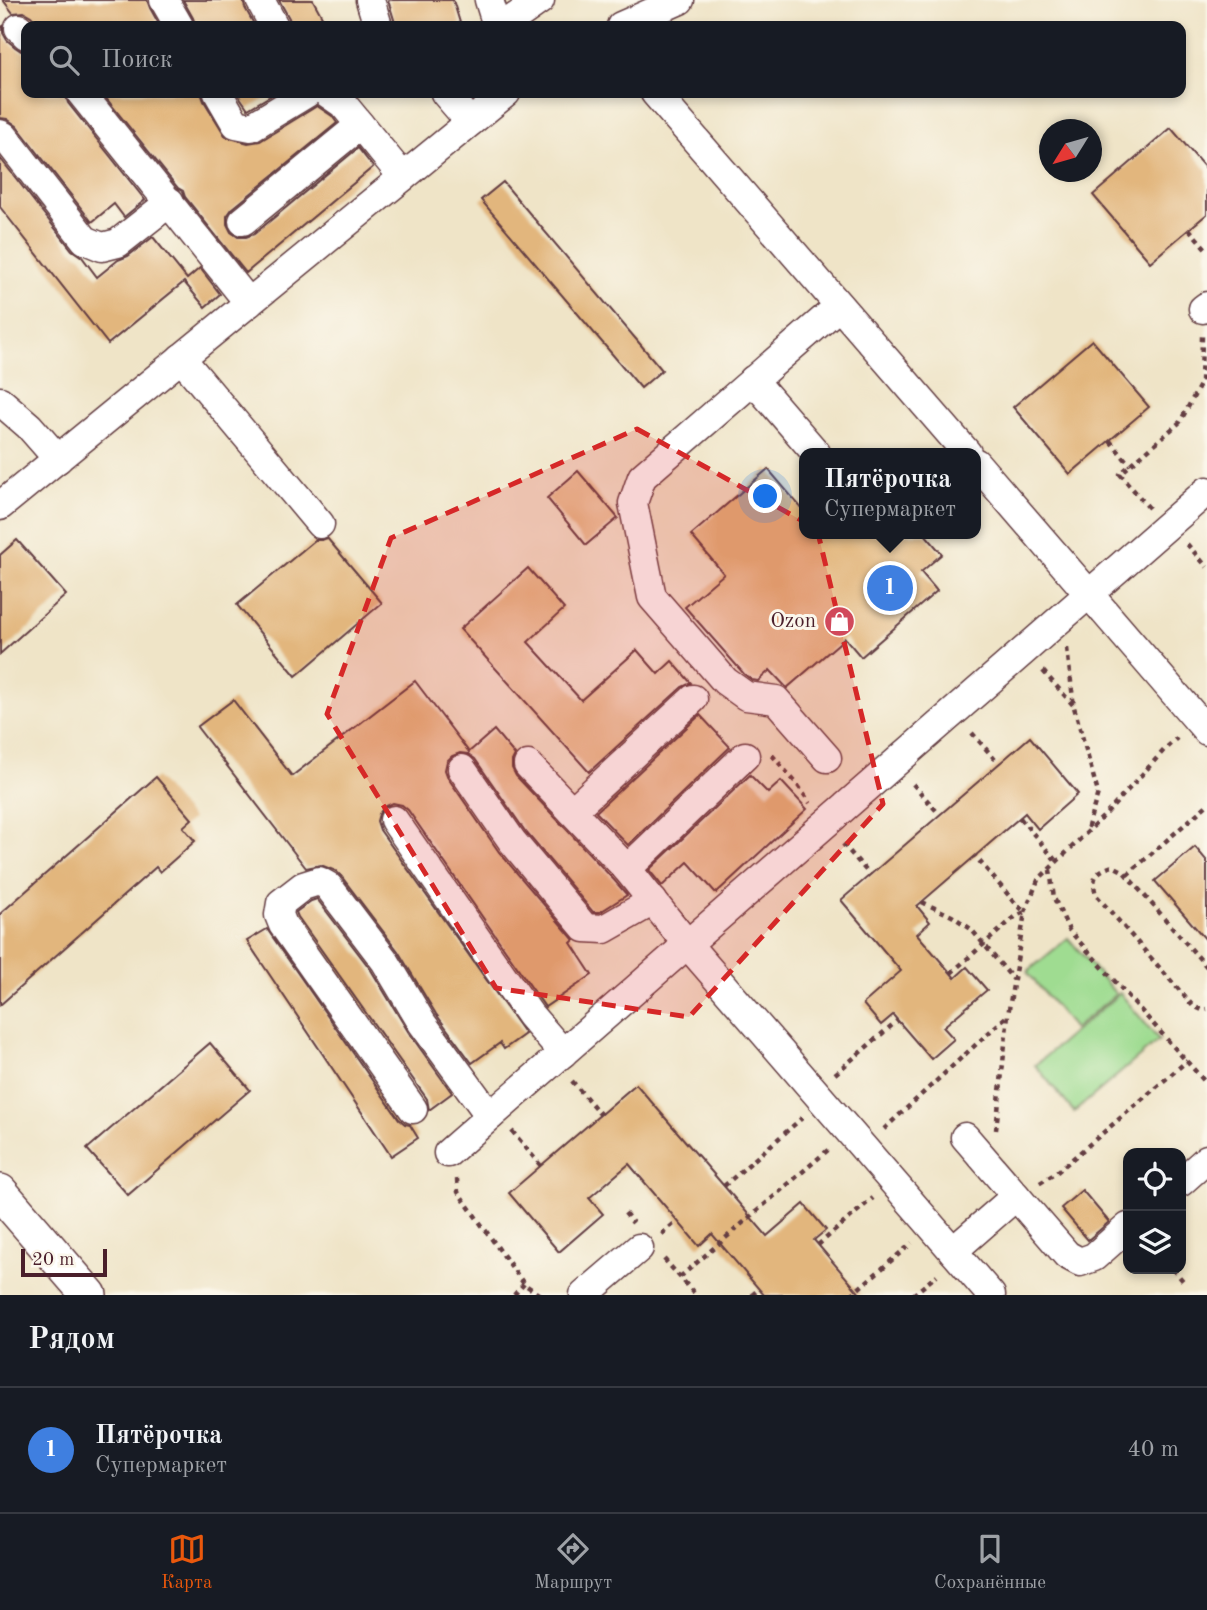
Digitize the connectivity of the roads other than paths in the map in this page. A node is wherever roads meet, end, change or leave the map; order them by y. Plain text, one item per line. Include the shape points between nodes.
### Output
1 (164, 0) edge
2 (260, 0) edge
3 (370, 0) edge
4 (489, 0) edge
5 (540, 0) edge
6 (680, 0) edge
7 (176, 21) edge
8 (271, 21) edge
9 (376, 21) edge
10 (498, 21) edge
11 (508, 21) edge
12 (632, 21) edge
13 (85, 98) edge
14 (221, 98) edge
15 (299, 98) edge
16 (334, 98) edge
17 (449, 98) edge
18 (500, 98) edge
19 (659, 98) edge
20 (470, 122) junction
21 (360, 125) junction
22 (0, 134) edge
23 (403, 177) junction
24 (170, 202) junction
25 (243, 221) dead end
26 (249, 303) junction
27 (839, 306) junction
28 (181, 358) junction
29 (753, 380) junction
30 (0, 401) edge
31 (812, 448) edge
32 (963, 448) edge
33 (58, 459) junction
34 (981, 469) edge
35 (1207, 491) edge
36 (0, 506) edge
37 (320, 524) dead end
38 (1089, 593) junction
39 (692, 699) dead end
40 (1203, 725) edge
41 (745, 757) dead end
42 (827, 758) dead end
43 (528, 765) dead end
44 (462, 769) dead end
45 (572, 811) junction
46 (394, 820) dead end
47 (627, 869) junction
48 (653, 901) junction
49 (687, 944) junction
50 (565, 1064) junction
51 (412, 1109) dead end
52 (499, 1121) junction
53 (965, 1137) dead end
54 (448, 1153) road end
55 (1207, 1159) edge
56 (1186, 1178) edge
57 (0, 1192) edge
58 (1016, 1196) junction
59 (1123, 1231) edge
60 (639, 1248) dead end
61 (949, 1259) junction
62 (89, 1295) edge
63 (584, 1295) edge
64 (991, 1295) edge

1 - 7 street
2 - 8 street
3 - 9 street
4 - 10 street
5 - 11 street
6 - 12 street
13 - 24 street
14 - 15 street via 236,124 251,127
16 - 21 street
17 - 20 street
18 - 20 street
19 - 27 street
20 - 23 street
21 - 23 street
21 - 25 street
22 - 24 street via 85,240 102,247 118,243
23 - 26 street
24 - 26 street
26 - 28 street
27 - 29 street
27 - 32 street
28 - 33 street
28 - 37 street
29 - 31 street
29 - 42 street via 642,477 634,503 652,597 725,681 746,696 776,700
30 - 33 street
33 - 36 street
34 - 38 street
35 - 38 street
38 - 40 street
38 - 49 street
39 - 45 street
41 - 47 street
43 - 45 street
44 - 48 street via 512,841 585,928 604,929
45 - 47 street
46 - 50 street
47 - 48 street
48 - 49 street
49 - 50 street
49 - 61 street
50 - 52 street
51 - 52 street via 283,925 281,903 303,886 318,881 328,886 385,961 422,1023
52 - 54 street
53 - 58 street
55 - 56 street
57 - 62 main road
58 - 59 street via 1067,1255 1080,1262 1094,1257
58 - 61 street
60 - 63 street
61 - 64 street

